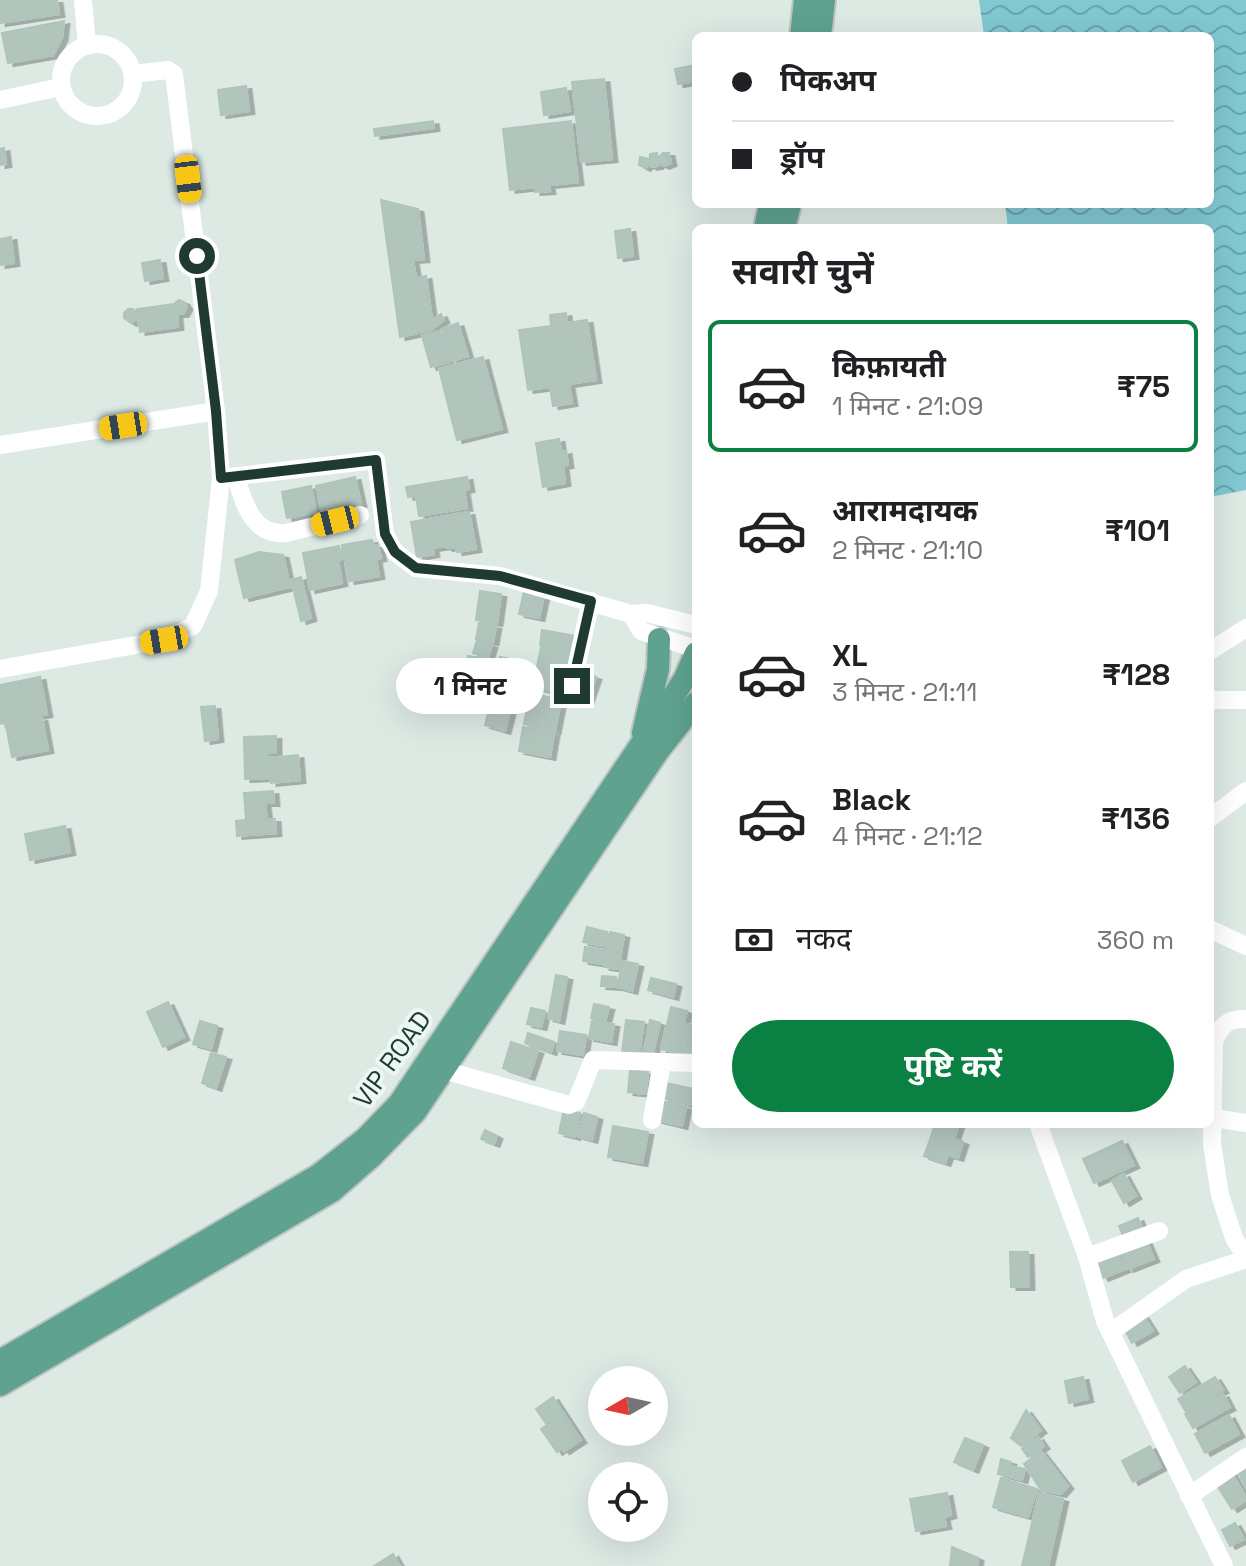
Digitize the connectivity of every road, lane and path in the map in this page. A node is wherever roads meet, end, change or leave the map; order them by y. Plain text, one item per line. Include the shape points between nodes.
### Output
1 (83, 0) edge
2 (805, 0) edge
3 (824, 0) edge
4 (801, 32) edge
5 (820, 32) edge
6 (87, 46) junction
7 (132, 74) junction
8 (61, 87) junction
9 (0, 100) edge
10 (216, 411) junction
11 (0, 445) edge
12 (228, 478) junction
13 (360, 515) dead end
14 (591, 601) junction
15 (631, 614) junction
16 (692, 624) edge
17 (1246, 628) edge
18 (659, 639) junction
19 (1214, 648) edge
20 (692, 650) edge
21 (692, 661) edge
22 (0, 669) edge
23 (572, 686) dead end
24 (1214, 700) edge
25 (1246, 700) edge
26 (692, 711) edge
27 (641, 742) junction
28 (1246, 791) edge
29 (1214, 815) edge
30 (1214, 931) edge
31 (1246, 946) edge
32 (1228, 1019) edge
33 (662, 1062) junction
34 (692, 1063) edge
35 (443, 1070) junction
36 (1214, 1118) joint
37 (652, 1120) dead end
38 (1246, 1123) edge
39 (1039, 1128) edge
40 (1213, 1128) edge
41 (1159, 1231) dead end
42 (1087, 1257) junction
43 (1246, 1258) edge
44 (1111, 1332) junction
45 (0, 1361) edge
46 (0, 1385) edge
47 (1246, 1457) edge
48 (1189, 1496) junction
49 (1224, 1566) edge

1 - 6 street
2 - 4 main road
3 - 5 main road
6 - 7 street via 118,51
6 - 8 street via 68,58
7 - 8 street via 126,101 102,116 75,109
7 - 10 street via 174,74
8 - 9 street
10 - 11 street
10 - 12 street
12 - 13 street via 262,530 286,533
12 - 14 street via 376,460 385,534 395,552 416,568 500,576
12 - 22 street via 209,591 193,626 164,640
14 - 15 street
14 - 23 street
15 - 16 street
15 - 18 street via 641,631
17 - 19 street
18 - 20 street
18 - 27 main road via 658,669
21 - 27 main road, VIP ROAD
24 - 25 street
26 - 35 main road, VIP ROAD via 658,751
27 - 45 main road, VIP ROAD via 399,1104 365,1139 319,1175
28 - 29 street
30 - 31 street
32 - 36 street via 1214,1042
33 - 34 street
33 - 35 street via 593,1060 576,1102 569,1105
33 - 37 street
35 - 46 main road, VIP ROAD via 415,1112 332,1191
36 - 38 street
39 - 42 street
40 - 43 street via 1220,1195
41 - 42 street
42 - 44 street
43 - 44 street via 1186,1279
44 - 48 street
47 - 48 street
48 - 49 street

